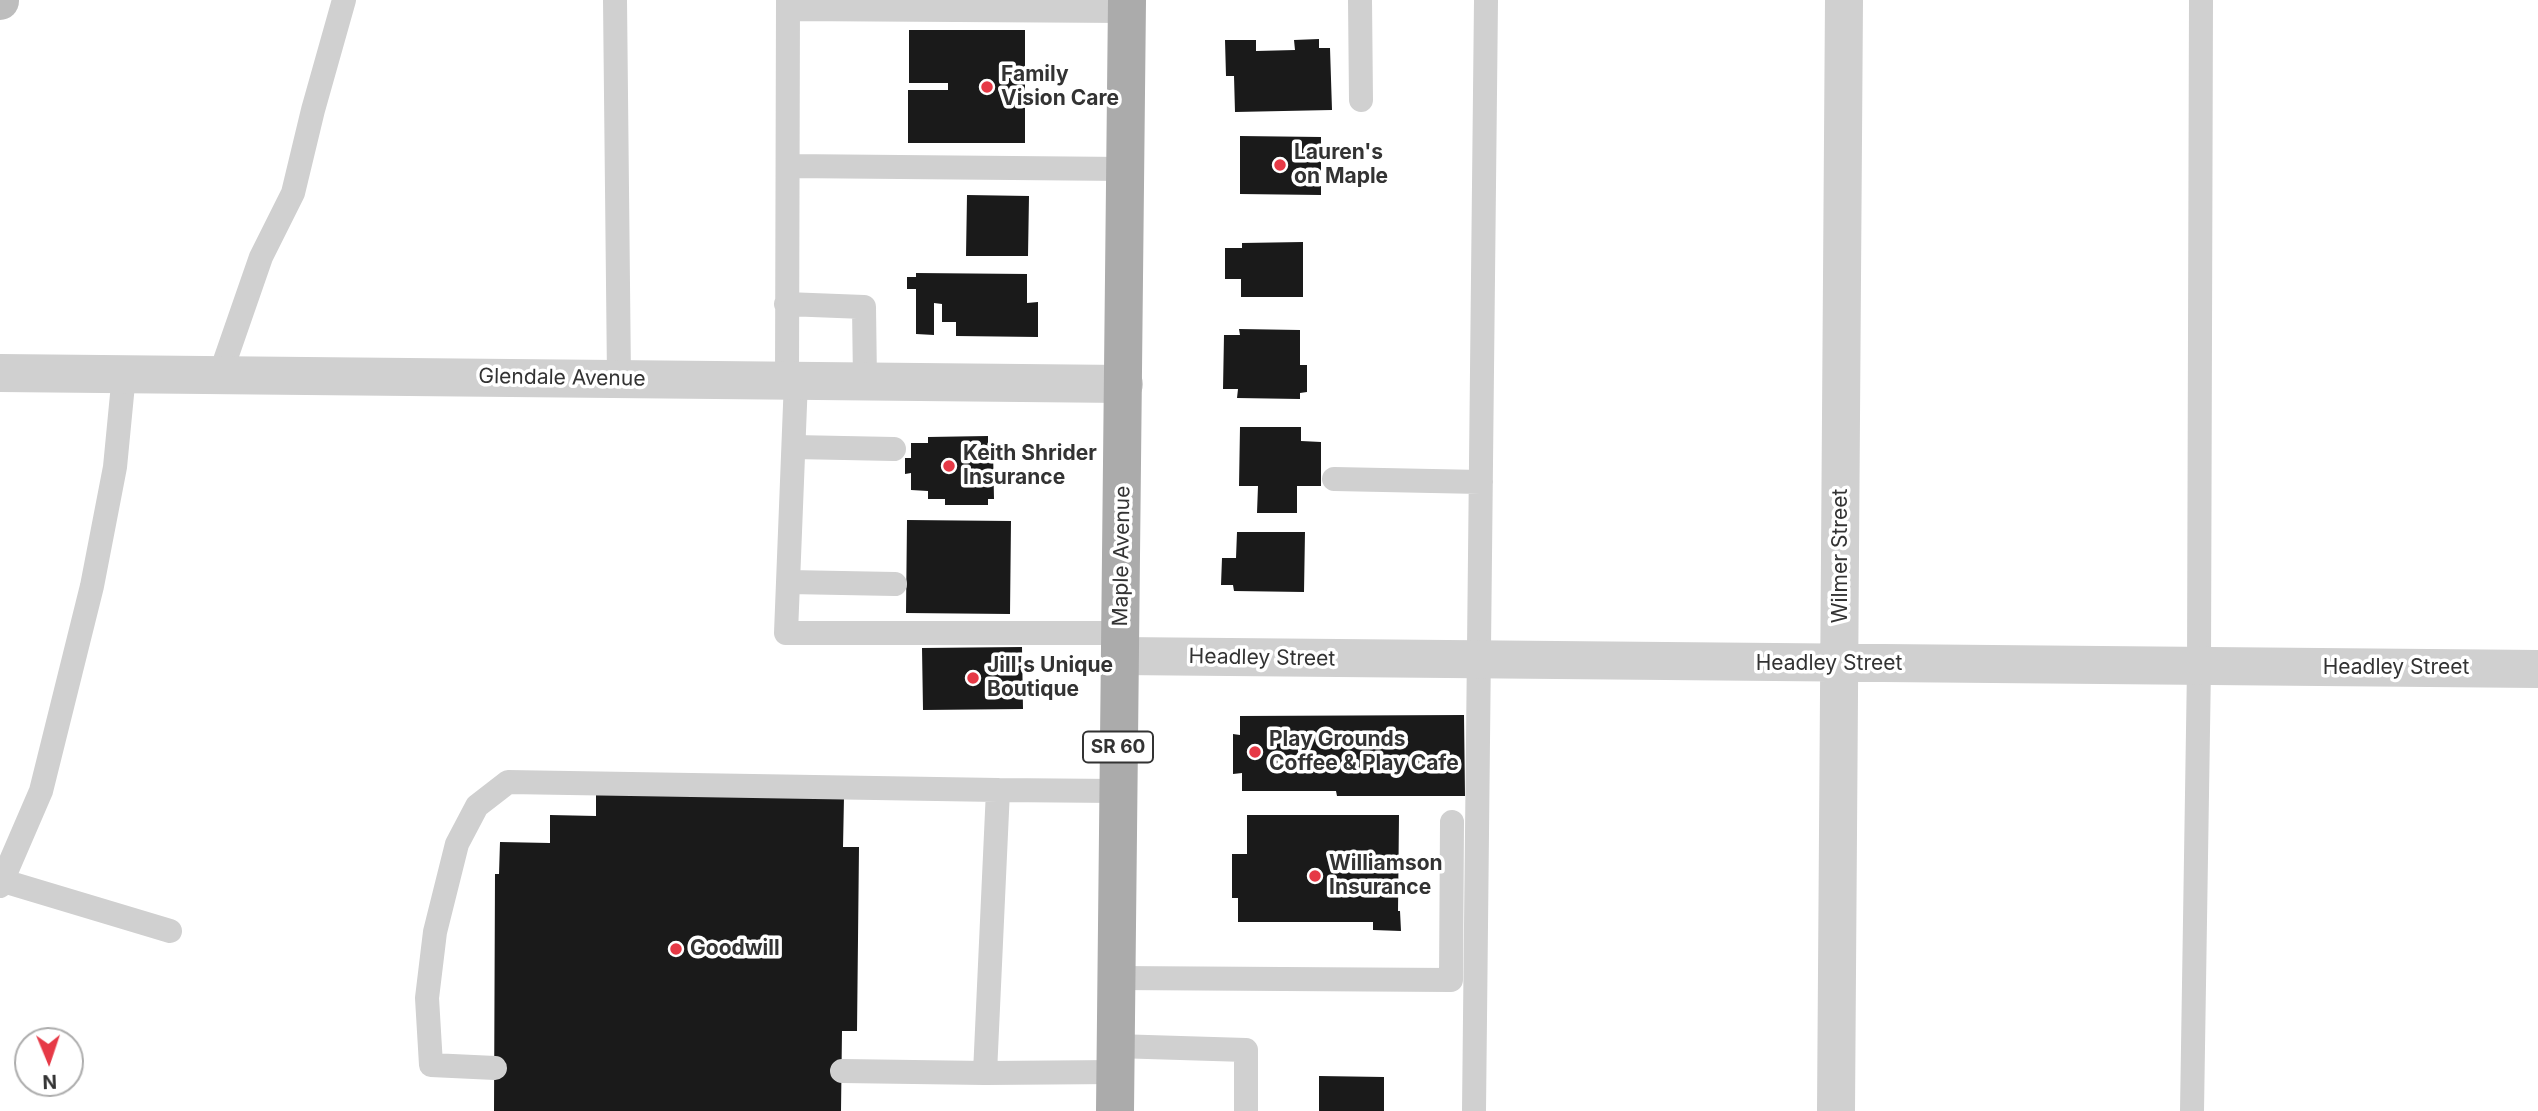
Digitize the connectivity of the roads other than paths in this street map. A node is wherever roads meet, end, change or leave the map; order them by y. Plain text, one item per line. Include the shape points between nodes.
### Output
1 (345, 0) edge
2 (615, 0) edge
3 (1360, 0) edge
4 (1486, 0) edge
5 (1844, 0) edge
6 (2201, 0) edge
7 (788, 5) edge
8 (1127, 5) edge
9 (1361, 100) dead end
10 (788, 166) junction
11 (1125, 169) junction
12 (786, 304) junction
13 (0, 373) edge
14 (124, 374) junction
15 (220, 375) junction
16 (619, 379) junction
17 (792, 380) junction
18 (865, 381) junction
19 (1124, 384) junction
20 (794, 447) junction
21 (894, 449) dead end
22 (1334, 478) dead end
23 (1481, 482) junction
24 (789, 582) junction
25 (895, 584) dead end
26 (1121, 645) junction
27 (1479, 661) junction
28 (1841, 664) junction
29 (2199, 667) junction
30 (2538, 669) edge
31 (998, 790) junction
32 (1118, 790) junction
33 (1452, 822) dead end
34 (1, 882) edge
35 (170, 931) dead end
36 (1115, 978) junction
37 (1116, 1059) junction
38 (495, 1068) dead end
39 (842, 1071) dead end
40 (985, 1073) junction
41 (1115, 1111) edge
42 (1246, 1111) edge
43 (1474, 1111) edge
44 (1836, 1111) edge
45 (2192, 1111) edge

1 - 15 lane via 293,193 261,257
2 - 16 lane
3 - 9 lane
4 - 23 lane
5 - 28 street, Wilmer Street
6 - 29 lane
7 - 8 lane
7 - 10 lane
8 - 11 main road, Maple Avenue / SR 60
10 - 11 lane
10 - 12 lane
11 - 19 main road, Maple Avenue / SR 60
12 - 17 lane
12 - 18 lane via 864,307
13 - 14 street, Glendale Avenue
14 - 15 street, Glendale Avenue
14 - 34 lane via 115,467 92,586 41,791
15 - 16 street, Glendale Avenue
16 - 17 street, Glendale Avenue
17 - 18 street, Glendale Avenue
17 - 20 lane
18 - 19 street, Glendale Avenue
19 - 26 main road, Maple Avenue / SR 60
20 - 21 lane
20 - 24 lane
22 - 23 lane
23 - 27 lane
24 - 25 lane
24 - 26 lane via 786,634
26 - 27 street, Headley Street
26 - 32 main road, Maple Avenue / SR 60
27 - 28 street, Headley Street
27 - 43 lane
28 - 29 street, Headley Street
28 - 44 street, Wilmer Street
29 - 30 street, Headley Street
29 - 45 lane
31 - 32 lane
31 - 38 lane via 508,782 477,806 457,844 435,932 427,998 431,1065
31 - 40 lane
32 - 36 main road, Maple Avenue / SR 60
33 - 36 lane via 1451,980
34 - 35 lane
36 - 37 main road, Maple Avenue / SR 60
37 - 40 lane
37 - 41 main road, Maple Avenue / SR 60
37 - 42 lane via 1246,1050
39 - 40 lane

